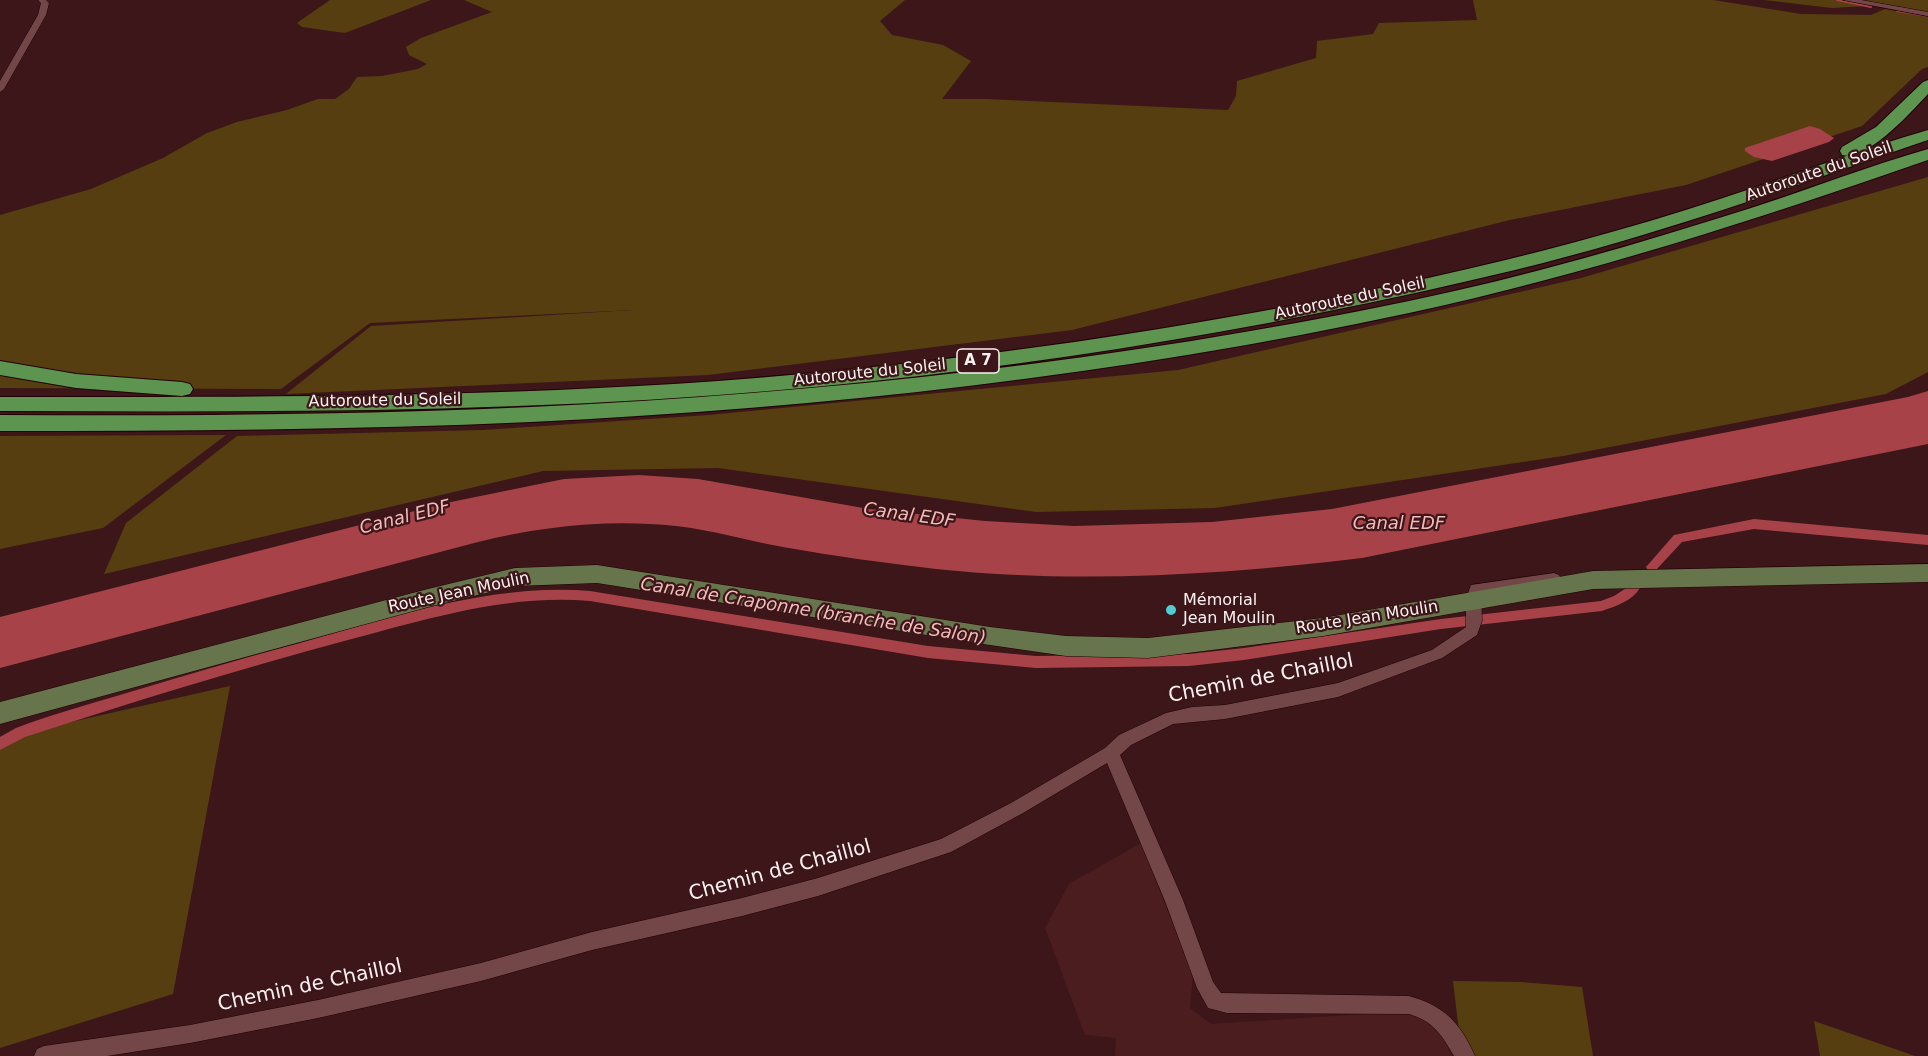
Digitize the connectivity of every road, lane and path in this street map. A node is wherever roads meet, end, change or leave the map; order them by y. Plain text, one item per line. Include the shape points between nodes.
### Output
1 (42, 0) edge
2 (1847, 0) edge
3 (1928, 14) edge
4 (1928, 85) edge
5 (0, 89) edge
6 (1928, 135) edge
7 (1928, 154) edge
8 (1729, 203) junction
9 (963, 363) junction
10 (0, 369) edge
11 (0, 404) edge
12 (0, 423) edge
13 (1928, 573) edge
14 (1475, 614) junction
15 (0, 713) edge
16 (1111, 753) junction
17 (44, 1056) edge
18 (1465, 1056) edge

1 - 5 street via 42,15
2 - 3 street
4 - 8 highway via 1901,114 1860,146 1735,194
6 - 8 highway, Autoroute du Soleil / A 7
7 - 12 highway, Autoroute du Soleil / A 7 via 1760,213 1543,275 1274,334 1116,361 949,383 665,409 424,420
8 - 9 highway, Autoroute du Soleil / A 7 via 1518,263 1390,291 1259,318
9 - 10 highway via 942,359 615,382 194,389 76,381
9 - 11 highway, Autoroute du Soleil / A 7 via 815,380 631,393 433,401
13 - 14 main road, Route Jean Moulin via 1593,580
14 - 15 main road, Route Jean Moulin via 1148,648 1066,646 597,574 515,577
14 - 16 street, Chemin de Chaillol via 1461,640 1437,654 1369,680 1226,712 1171,718 1125,740
16 - 17 street, Chemin de Chaillol via 945,846 818,887 318,1010
16 - 18 street via 1174,900 1206,988 1215,1001 1408,1005 1429,1010 1442,1019

